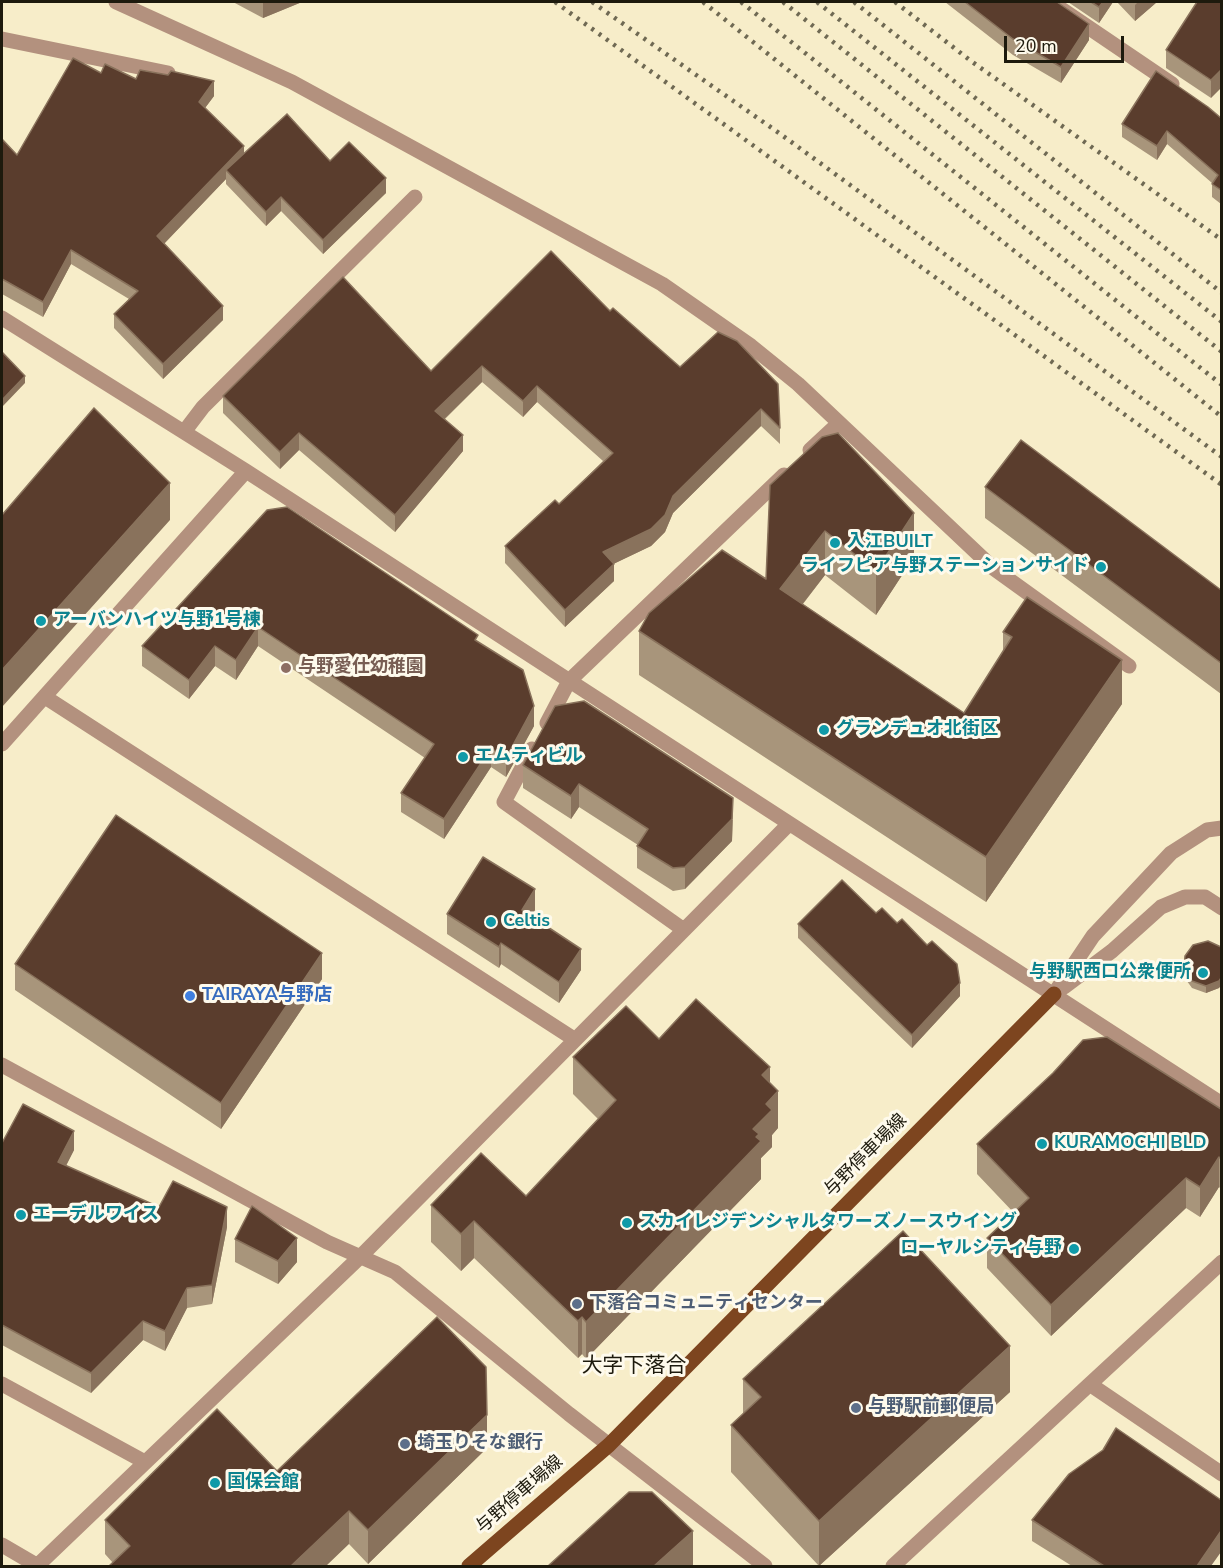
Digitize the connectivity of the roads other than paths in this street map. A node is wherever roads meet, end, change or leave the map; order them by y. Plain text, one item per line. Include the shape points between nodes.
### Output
1 (116, 2) edge
2 (1051, 2) edge
3 (2, 39) edge
4 (168, 73) edge
5 (1184, 92) edge
6 (415, 197) dead end
7 (2, 318) edge
8 (838, 424) junction
9 (184, 432) junction
10 (246, 471) junction
11 (1129, 666) dead end
12 (569, 681) junction
13 (45, 697) junction
14 (2, 744) edge
15 (788, 825) junction
16 (1221, 828) edge
17 (1221, 908) edge
18 (684, 930) junction
19 (1054, 994) junction
20 (574, 1040) junction
21 (2, 1065) edge
22 (1221, 1104) edge
23 (362, 1256) junction
24 (1221, 1262) edge
25 (2, 1384) edge
26 (1090, 1385) junction
27 (609, 1445) junction
28 (145, 1462) junction
29 (1221, 1474) edge
30 (2, 1545) edge
31 (37, 1566) edge
32 (469, 1566) edge
33 (765, 1566) edge
34 (893, 1566) edge

1 - 8 street via 292,82 662,284 751,346 798,384
2 - 5 street
3 - 4 street
6 - 9 street via 202,407
7 - 9 street
8 - 11 street via 993,568
8 - 12 street
9 - 10 street
10 - 12 street
10 - 13 street
12 - 15 street
12 - 18 street via 504,802
13 - 14 street
13 - 20 street
15 - 18 street
15 - 19 street
16 - 19 street via 1207,830 1171,853 1092,936
17 - 19 street via 1205,897 1185,897 1161,907 1112,951
18 - 20 street
19 - 22 street
19 - 27 main road, 与野停車場線
20 - 23 street
21 - 23 street via 327,1242
23 - 27 street via 395,1272
23 - 28 street
24 - 26 street
25 - 28 street
26 - 29 street
26 - 34 street
27 - 32 main road, 与野停車場線
27 - 33 street
28 - 31 street
30 - 31 street

